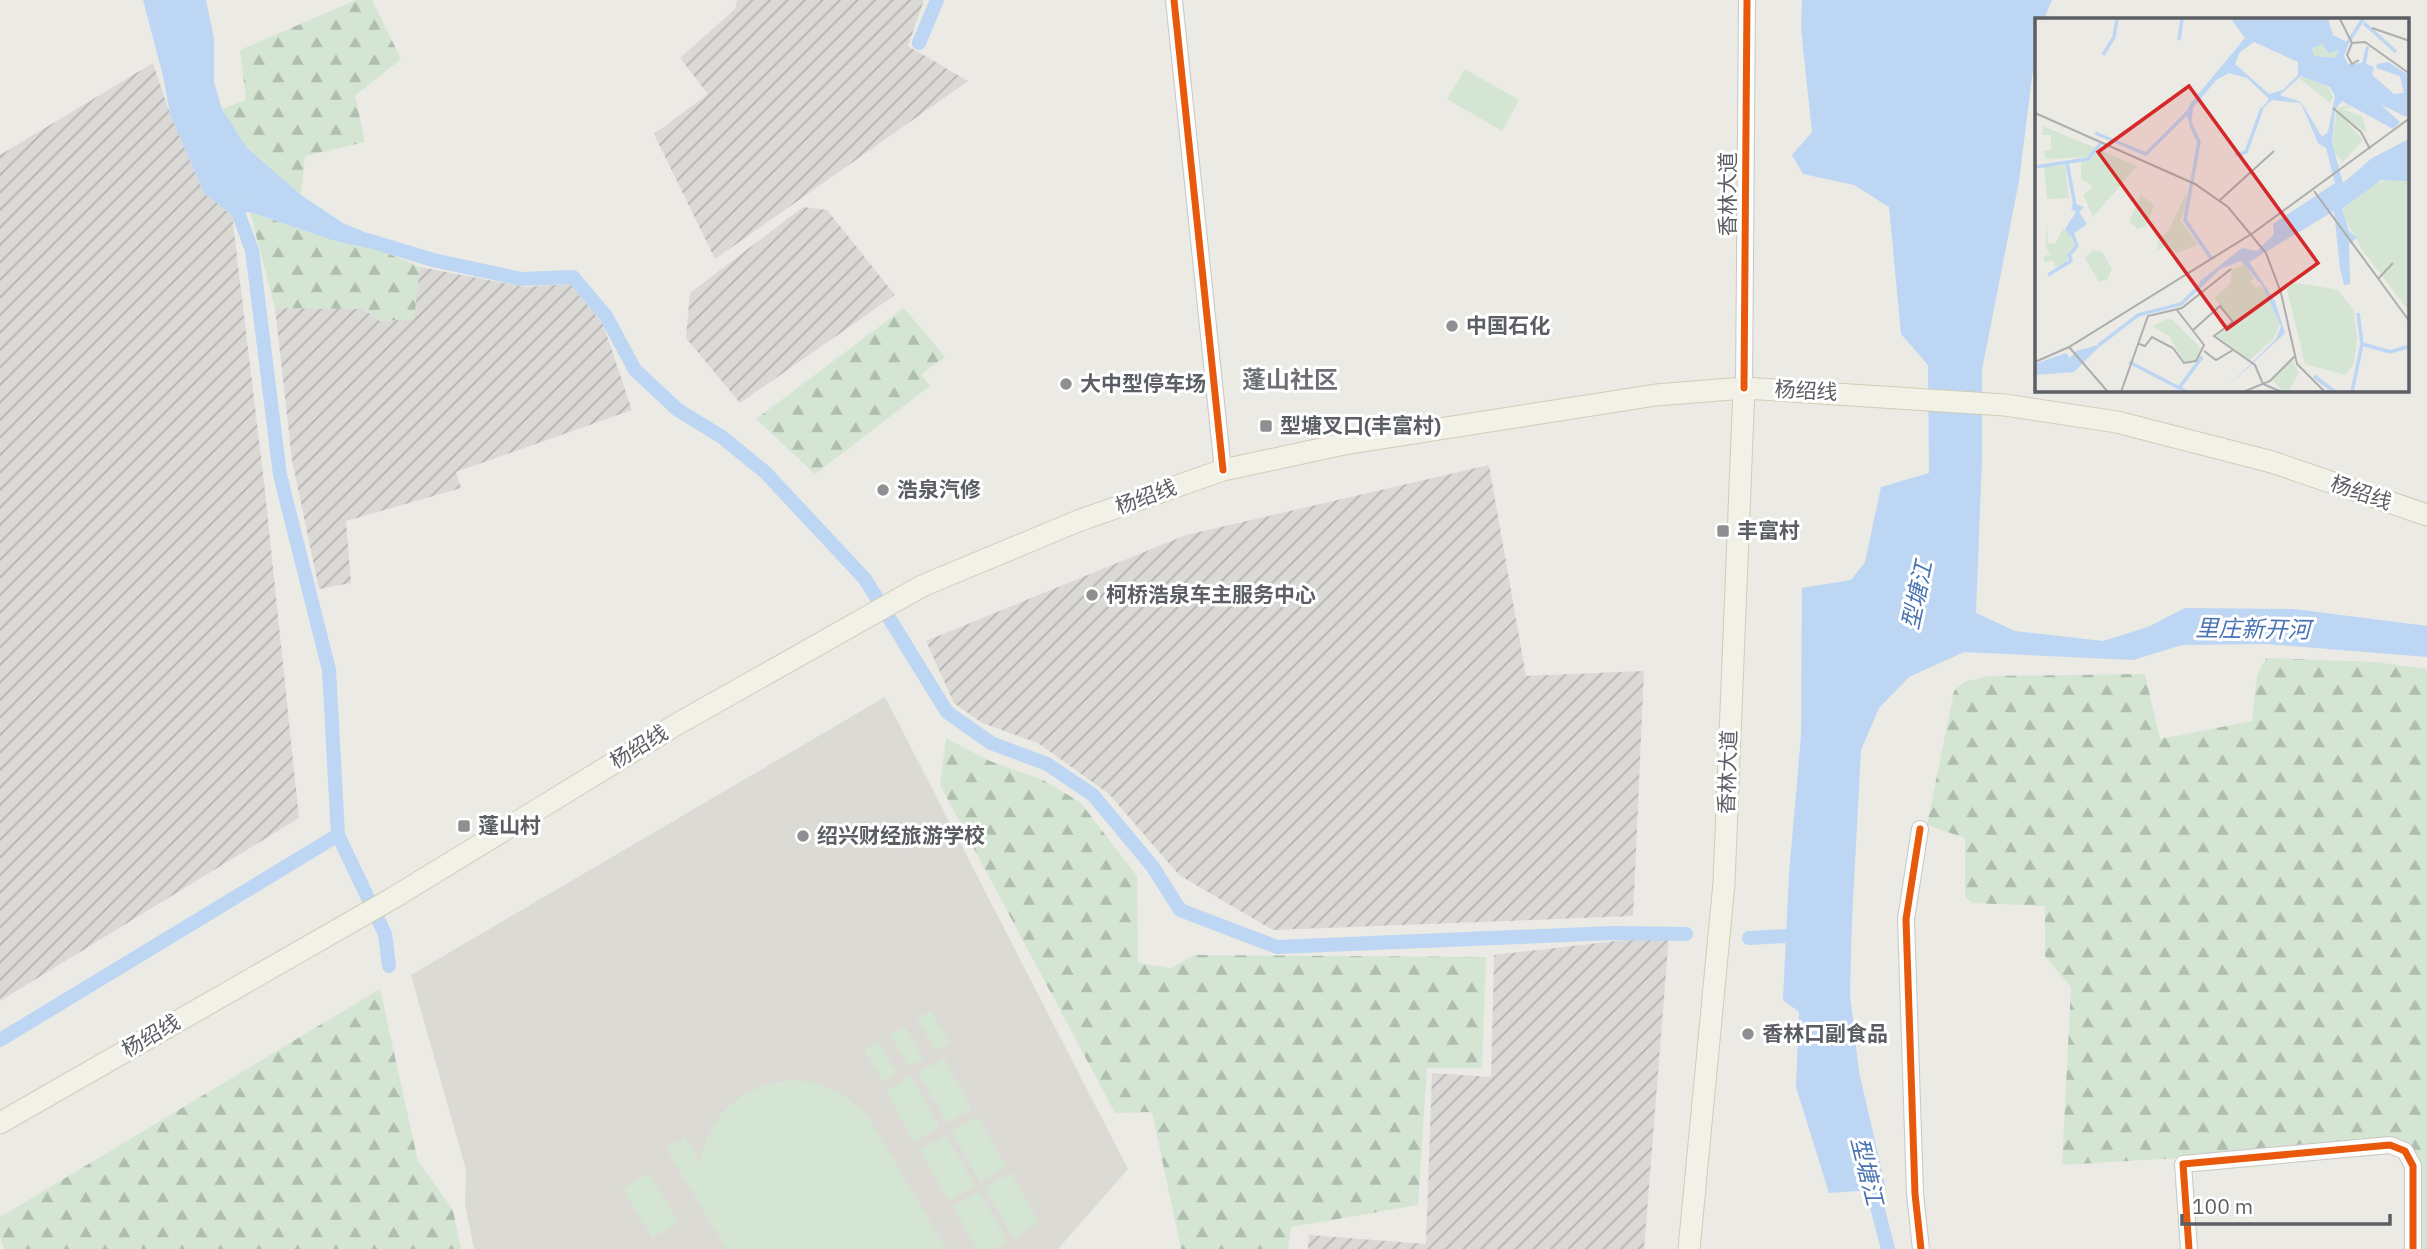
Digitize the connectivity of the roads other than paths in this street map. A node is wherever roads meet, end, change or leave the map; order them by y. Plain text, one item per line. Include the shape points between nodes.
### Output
1 (1174, 0) edge
2 (1747, 0) edge
3 (1744, 388) junction
4 (1223, 470) junction
5 (2427, 515) edge
6 (1920, 829) dead end
7 (0, 1123) edge
8 (1689, 1249) edge
9 (1921, 1249) edge
10 (2189, 1249) edge
11 (2413, 1249) edge

1 - 4 street
2 - 3 street, 香林大道
3 - 4 main road, 杨绍线 via 1656,396 1344,443
3 - 5 main road, 杨绍线 via 2004,405 2117,422 2272,462
3 - 8 main road, 香林大道 via 1724,883
4 - 7 main road, 杨绍线 via 1078,521 922,586 678,723 393,898
6 - 9 street via 1906,919 1914,1194
10 - 11 street via 2183,1164 2390,1145 2405,1151 2413,1166

